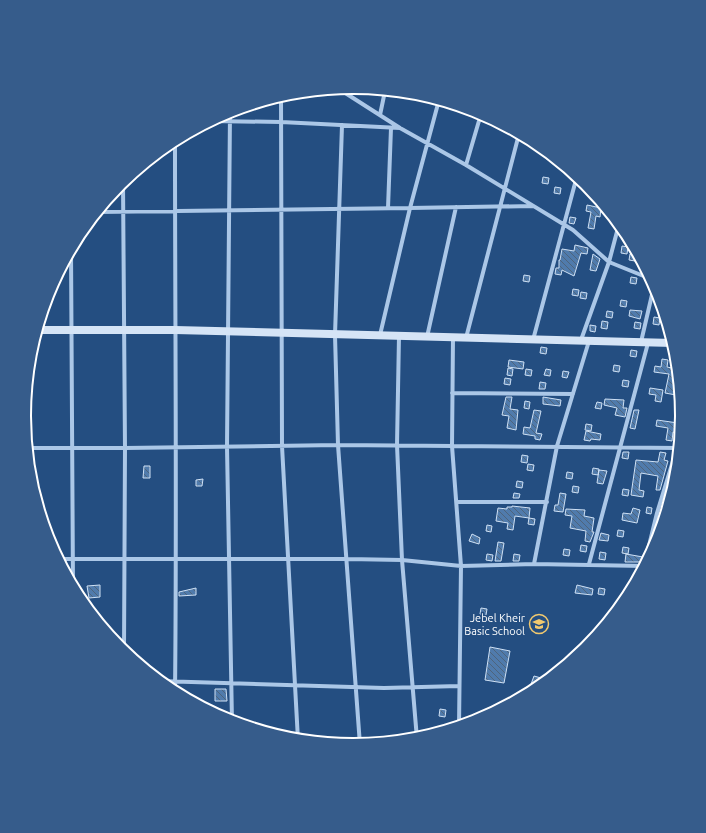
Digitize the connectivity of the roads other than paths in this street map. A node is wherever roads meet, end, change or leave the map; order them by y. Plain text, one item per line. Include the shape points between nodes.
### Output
1 (348, 94) edge
2 (385, 96) edge
3 (281, 103) edge
4 (438, 106) edge
5 (380, 114) junction
6 (479, 120) edge
7 (224, 122) edge
8 (230, 122) junction
9 (281, 122) junction
10 (342, 125) junction
11 (391, 128) junction
12 (400, 128) junction
13 (517, 140) edge
14 (428, 142) junction
15 (175, 148) edge
16 (466, 165) junction
17 (575, 183) edge
18 (504, 188) junction
19 (123, 191) edge
20 (501, 206) junction
21 (534, 206) junction
22 (456, 207) junction
23 (388, 208) junction
24 (410, 208) junction
25 (340, 209) junction
26 (229, 210) junction
27 (281, 210) junction
28 (123, 211) junction
29 (175, 211) junction
30 (105, 212) edge
31 (564, 224) junction
32 (617, 232) edge
33 (71, 260) edge
34 (609, 262) junction
35 (643, 276) edge
36 (652, 298) edge
37 (43, 330) edge
38 (72, 330) junction
39 (124, 330) junction
40 (175, 330) junction
41 (228, 332) junction
42 (282, 333) junction
43 (335, 335) junction
44 (380, 336) junction
45 (399, 336) junction
46 (427, 337) junction
47 (453, 337) junction
48 (466, 338) junction
49 (533, 340) junction
50 (585, 341) junction
51 (644, 342) junction
52 (666, 343) edge
53 (452, 392) junction
54 (573, 394) junction
55 (338, 444) junction
56 (397, 445) junction
57 (282, 446) junction
58 (452, 446) junction
59 (557, 446) junction
60 (227, 447) junction
61 (619, 447) junction
62 (33, 448) edge
63 (74, 448) junction
64 (125, 448) junction
65 (177, 448) junction
66 (673, 448) edge
67 (670, 473) edge
68 (456, 502) junction
69 (547, 502) junction
70 (651, 538) edge
71 (125, 559) junction
72 (176, 559) junction
73 (229, 559) junction
74 (288, 559) junction
75 (348, 559) junction
76 (65, 560) edge
77 (74, 560) junction
78 (402, 560) junction
79 (534, 564) junction
80 (589, 564) junction
81 (461, 566) junction
82 (638, 566) edge
83 (73, 576) edge
84 (124, 643) edge
85 (171, 682) edge
86 (175, 682) junction
87 (231, 683) junction
88 (295, 685) junction
89 (459, 686) junction
90 (355, 687) junction
91 (412, 688) junction
92 (232, 715) edge
93 (459, 720) edge
94 (416, 732) edge
95 (298, 733) edge
96 (359, 738) edge

1 - 5 street
2 - 5 street
3 - 9 street
4 - 14 street
5 - 12 street
6 - 16 street
7 - 8 street
8 - 9 street
8 - 26 street
9 - 10 street
9 - 27 street
10 - 11 street
10 - 25 street
11 - 12 street
11 - 23 street
12 - 14 street
13 - 18 street
14 - 16 street
14 - 24 street
15 - 29 street
16 - 18 street
17 - 31 street
18 - 20 street
18 - 21 street
19 - 28 street
20 - 21 street
20 - 22 street
20 - 48 street
21 - 31 street
22 - 24 street
22 - 46 street
23 - 24 street
23 - 25 street
24 - 44 street
25 - 27 street
25 - 43 street
26 - 27 street
26 - 29 street
26 - 41 street
27 - 42 street
28 - 29 street
28 - 30 street
28 - 39 street
29 - 40 street
31 - 34 street
31 - 49 street
32 - 34 street
33 - 38 street
34 - 35 street
34 - 50 street
36 - 51 street
37 - 38 street
38 - 39 street
38 - 63 street
39 - 40 street
39 - 64 street
40 - 41 street
40 - 65 street
41 - 42 street
41 - 60 street
42 - 43 street
42 - 57 street
43 - 44 street
43 - 55 street
44 - 45 street
45 - 46 street
45 - 56 street
46 - 47 street
47 - 48 street
47 - 53 street
48 - 49 street
49 - 50 street
50 - 51 street
50 - 54 street
51 - 52 street
51 - 61 street
53 - 54 street
53 - 58 street
54 - 59 street
55 - 56 street
55 - 57 street
55 - 75 street
56 - 58 street
56 - 78 street
57 - 60 street
57 - 74 street
58 - 59 street
58 - 68 street
59 - 61 street
59 - 69 street
60 - 65 street
60 - 73 street
61 - 66 street
61 - 80 street
62 - 63 street
63 - 64 street
63 - 77 street
64 - 65 street
64 - 71 street
65 - 72 street
67 - 70 street
68 - 69 street
68 - 81 street
69 - 79 street
71 - 72 street
71 - 77 street
71 - 84 street
72 - 73 street
72 - 86 street
73 - 74 street
73 - 87 street
74 - 75 street
74 - 88 street
75 - 78 street
75 - 90 street
76 - 77 street
77 - 83 street
78 - 81 street
78 - 91 street
79 - 80 street
79 - 81 street
80 - 82 street
81 - 89 street
85 - 86 street
86 - 87 street
87 - 88 street
87 - 92 street
88 - 90 street
88 - 95 street
89 - 91 street
89 - 93 street
90 - 91 street
90 - 96 street
91 - 94 street

